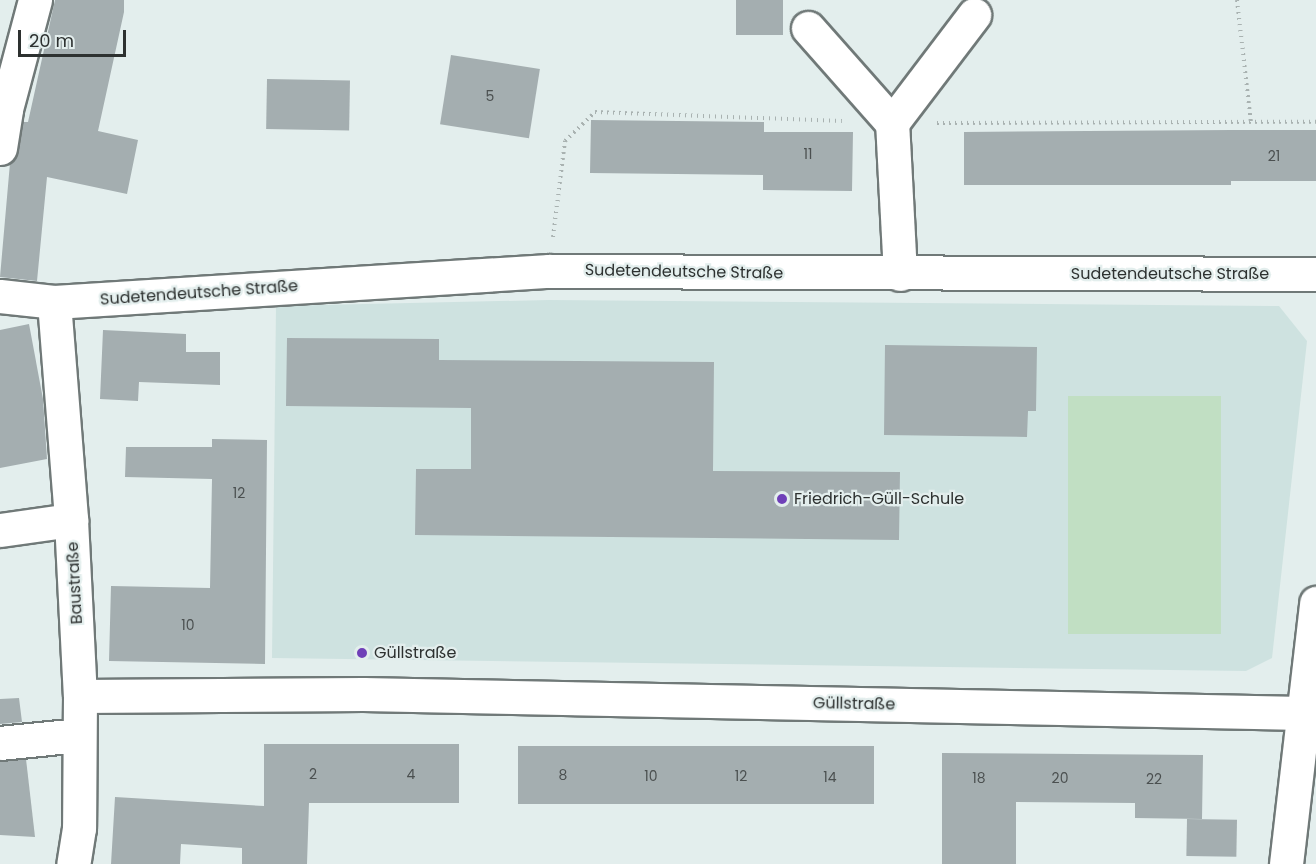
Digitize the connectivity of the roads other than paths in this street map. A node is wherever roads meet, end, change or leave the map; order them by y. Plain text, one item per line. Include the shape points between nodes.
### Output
1 (35, 0) edge
2 (974, 15) dead end
3 (808, 28) dead end
4 (892, 123) junction
5 (0, 148) edge
6 (900, 274) junction
7 (1316, 274) edge
8 (0, 296) edge
9 (54, 302) junction
10 (71, 520) junction
11 (0, 530) edge
12 (1316, 603) edge
13 (80, 696) junction
14 (1303, 713) junction
15 (78, 735) junction
16 (0, 743) edge
17 (73, 864) edge
18 (1286, 864) edge

1 - 5 street via 6,109
2 - 4 street
3 - 4 street
4 - 6 street
6 - 7 street, Sudetendeutsche Straße
6 - 9 street, Sudetendeutsche Straße via 549,270
8 - 9 street, Sudetendeutsche Straße
9 - 10 street, Baustraße
10 - 11 street
10 - 13 street, Baustraße
12 - 14 street
13 - 14 street, Güllstraße via 363,694
13 - 15 street, Baustraße
14 - 18 street
15 - 16 street
15 - 17 street, Baustraße via 78,828

